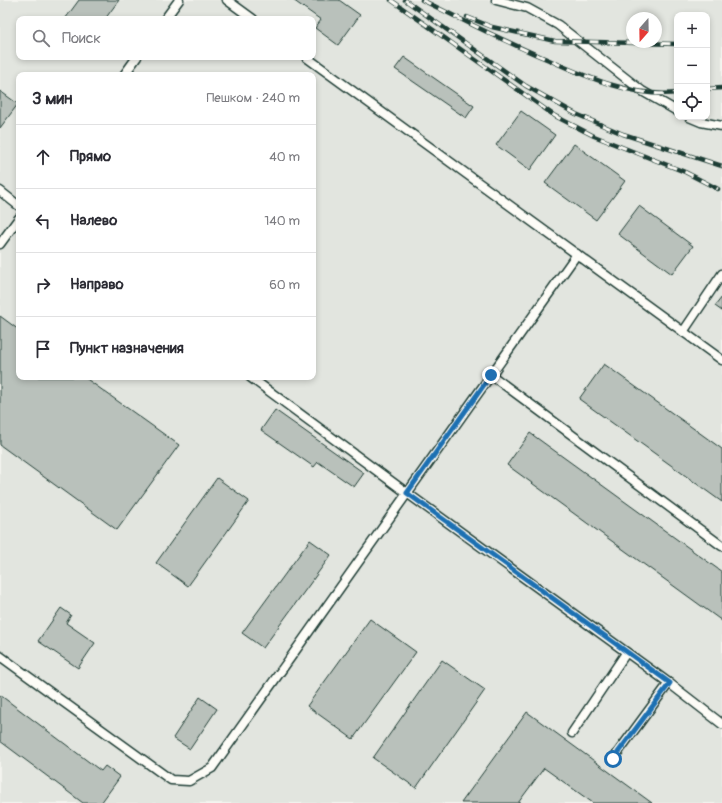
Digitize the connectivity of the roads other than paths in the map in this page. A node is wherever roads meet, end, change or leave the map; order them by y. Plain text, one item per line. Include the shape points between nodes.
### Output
1 (179, 0) edge
2 (227, 0) edge
3 (496, 0) edge
4 (167, 16) edge
5 (249, 16) edge
6 (135, 60) edge
7 (310, 60) edge
8 (126, 72) edge
9 (674, 109) edge
10 (696, 120) edge
11 (722, 126) edge
12 (0, 192) edge
13 (16, 204) edge
14 (16, 222) edge
15 (0, 244) edge
16 (577, 254) junction
17 (722, 274) edge
18 (683, 332) junction
19 (722, 360) edge
20 (491, 375) junction
21 (254, 380) edge
22 (407, 493) junction
23 (722, 546) edge
24 (626, 653) junction
25 (0, 656) edge
26 (670, 683) junction
27 (722, 724) edge
28 (572, 733) dead end
29 (613, 759) dead end

1 - 4 lane
2 - 5 lane
3 - 9 lane via 527,8 558,26 642,91
6 - 8 lane
7 - 16 lane
10 - 11 lane
12 - 13 lane
14 - 15 lane
16 - 18 lane
16 - 20 lane
17 - 18 lane
18 - 19 lane
20 - 22 lane
20 - 23 lane
21 - 22 lane
22 - 24 lane
22 - 25 lane via 212,768 189,781 171,780
24 - 26 lane
24 - 28 lane
26 - 27 lane
26 - 29 lane

